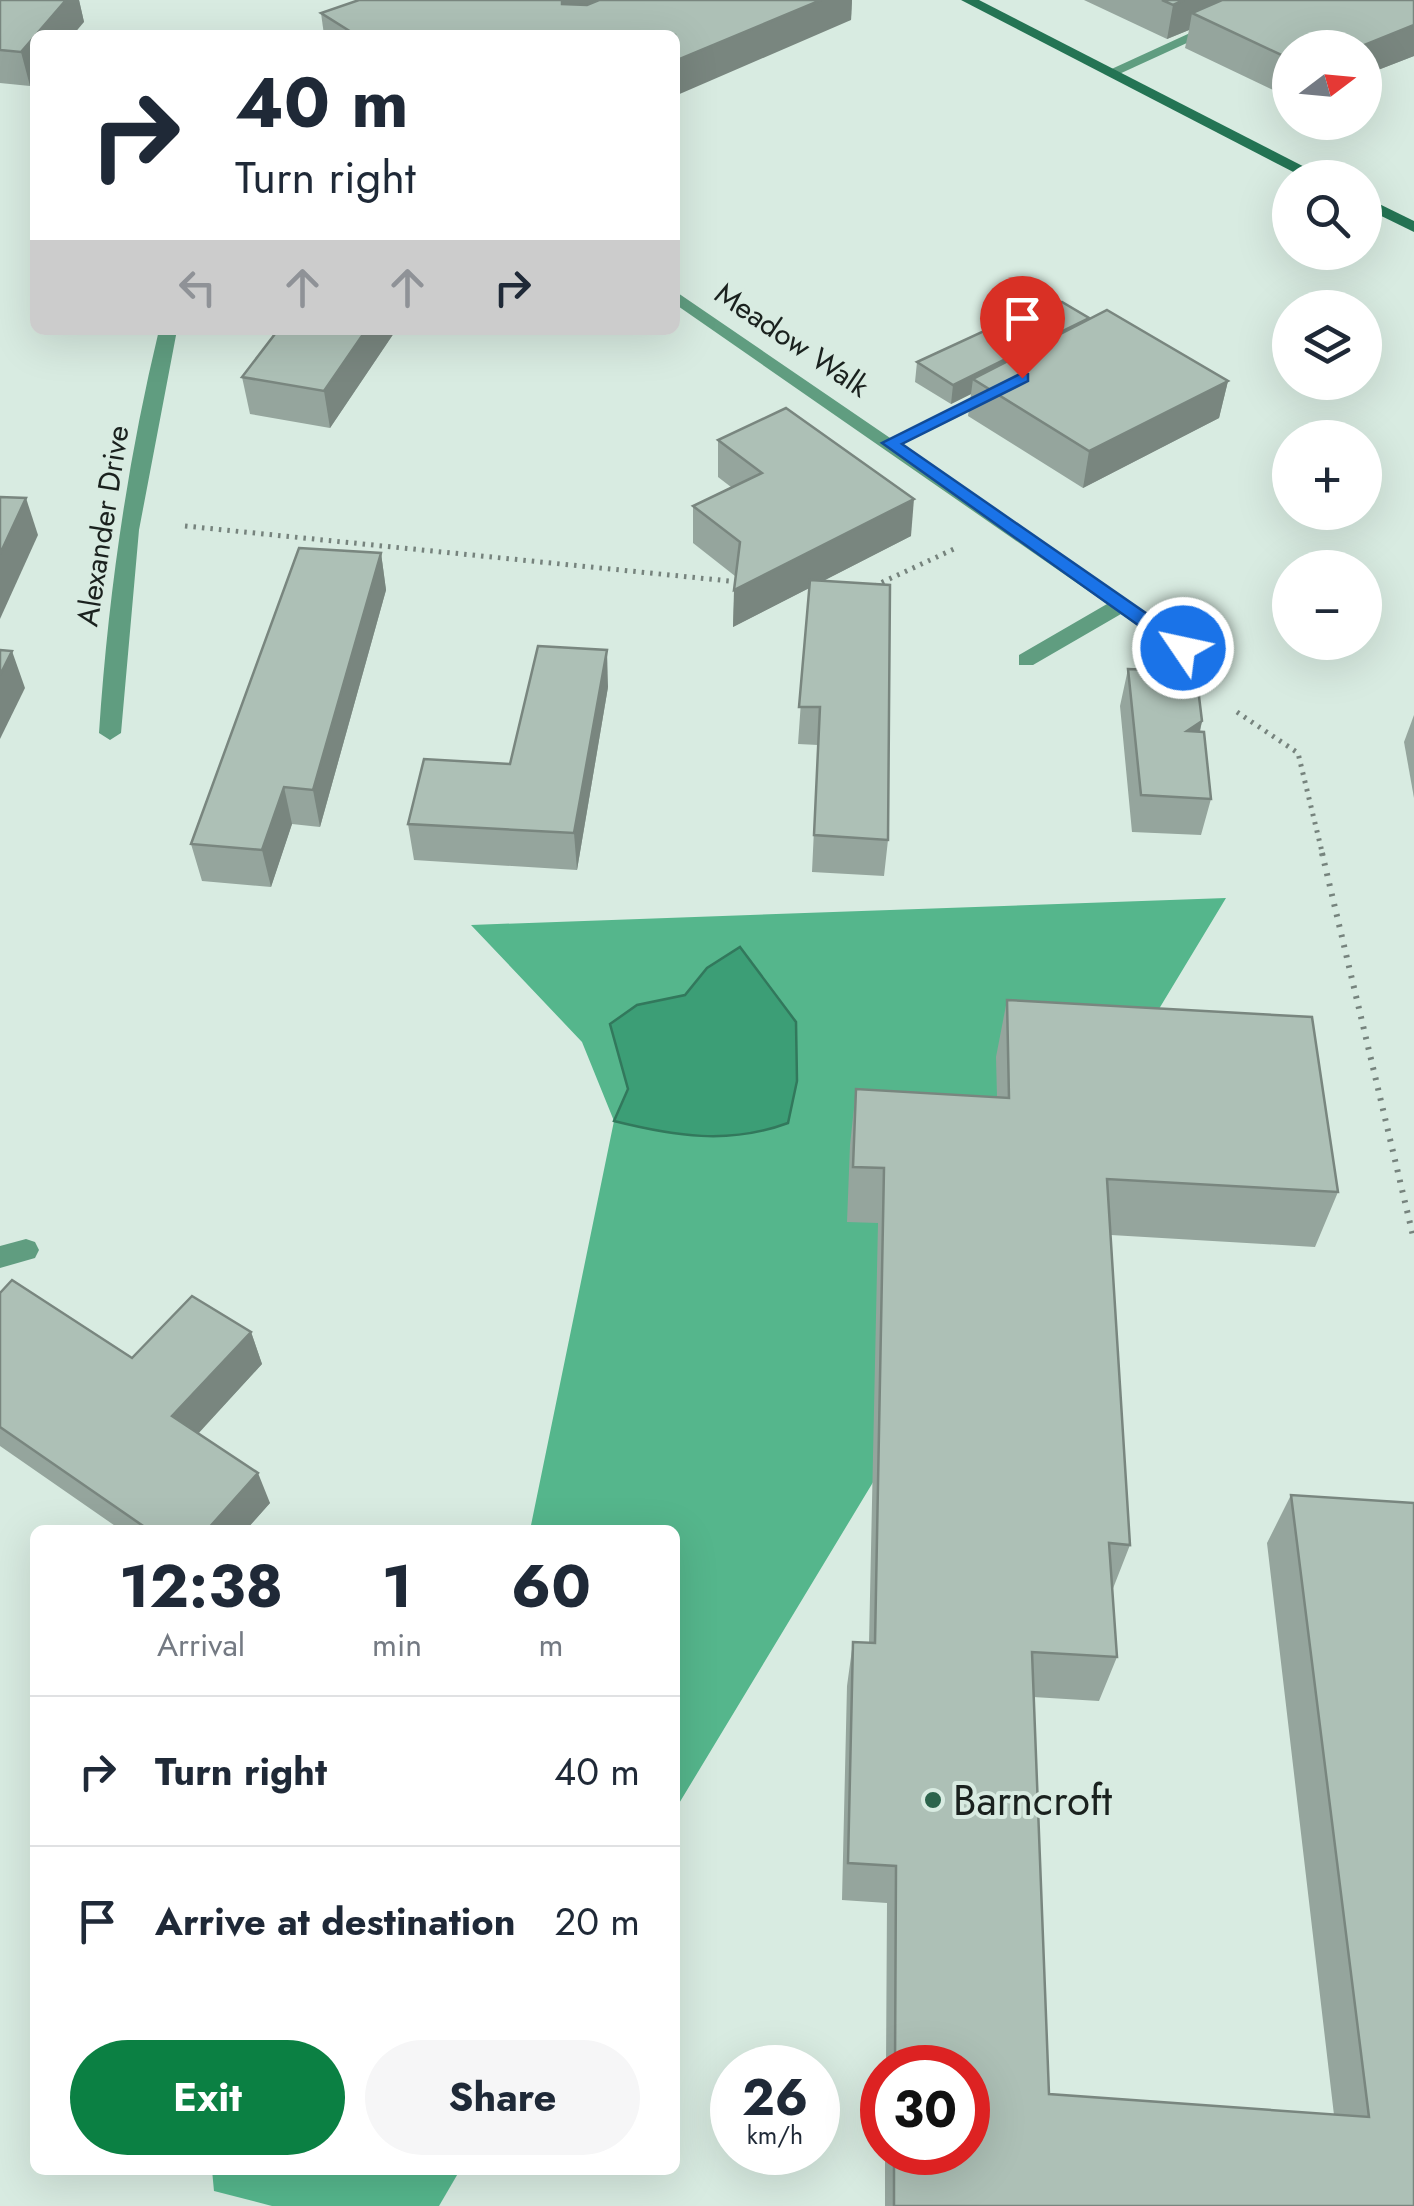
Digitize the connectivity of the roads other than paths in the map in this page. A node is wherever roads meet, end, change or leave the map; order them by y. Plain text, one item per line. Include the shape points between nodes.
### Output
1 (968, 0) edge
2 (1274, 0) edge
3 (1112, 72) junction
4 (1283, 160) edge
5 (1382, 211) edge
6 (1414, 227) edge
7 (680, 299) edge
8 (167, 335) edge
9 (1022, 378) edge
10 (890, 443) junction
11 (1121, 605) junction
12 (1026, 660) dead end
13 (1214, 669) road end
14 (110, 733) dead end

1 - 3 street
2 - 3 street
3 - 4 street
5 - 6 street
7 - 10 street, Meadow Walk
8 - 14 street, Alexander Drive via 131,520
9 - 10 street
10 - 11 street, Meadow Walk
11 - 12 street
11 - 13 street, Meadow Walk

